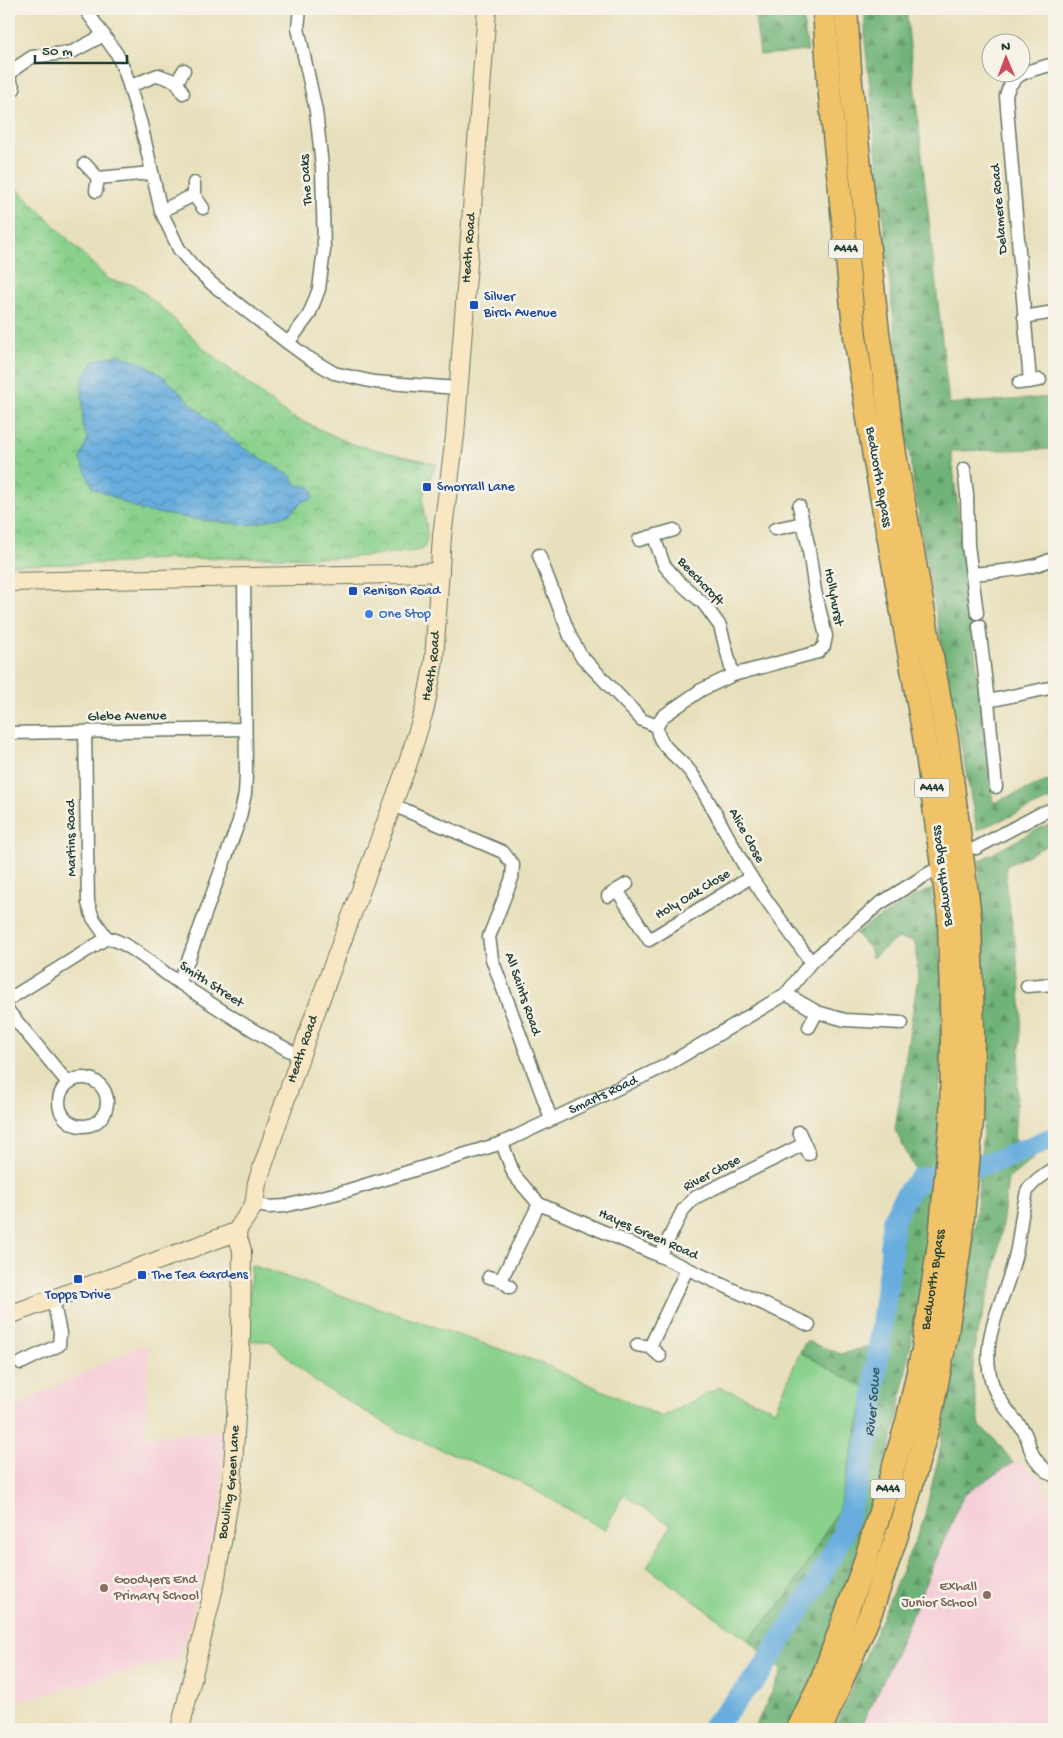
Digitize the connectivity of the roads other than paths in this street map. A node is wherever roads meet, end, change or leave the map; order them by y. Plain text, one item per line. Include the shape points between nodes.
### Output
1 (84, 9) edge
2 (300, 9) edge
3 (487, 9) edge
4 (813, 9) edge
5 (824, 9) edge
6 (846, 9) edge
7 (852, 9) edge
8 (104, 35) junction
9 (1054, 64) edge
10 (184, 70) dead end
11 (9, 75) edge
12 (851, 84) junction
13 (130, 86) junction
14 (829, 86) junction
15 (85, 164) dead end
16 (151, 173) junction
17 (98, 178) junction
18 (96, 191) dead end
19 (203, 208) dead end
20 (161, 211) junction
21 (1054, 312) edge
22 (1024, 317) junction
23 (288, 343) junction
24 (1030, 382) dead end
25 (458, 388) junction
26 (884, 455) junction
27 (964, 469) dead end
28 (799, 506) dead end
29 (803, 523) junction
30 (775, 529) dead end
31 (674, 530) dead end
32 (654, 537) junction
33 (639, 540) dead end
34 (538, 555) dead end
35 (1054, 558) edge
36 (440, 572) junction
37 (972, 574) junction
38 (244, 576) junction
39 (9, 582) edge
40 (977, 612) dead end
41 (979, 626) dead end
42 (733, 675) junction
43 (1054, 687) edge
44 (988, 701) junction
45 (657, 726) junction
46 (245, 729) junction
47 (85, 733) junction
48 (9, 734) edge
49 (996, 787) dead end
50 (393, 806) junction
51 (1054, 809) edge
52 (976, 848) dead end
53 (931, 872) dead end
54 (752, 877) junction
55 (617, 890) dead end
56 (107, 938) junction
57 (811, 962) junction
58 (178, 982) junction
59 (1054, 984) edge
60 (1027, 986) dead end
61 (786, 994) junction
62 (9, 999) edge
63 (9, 1012) edge
64 (817, 1012) junction
65 (902, 1023) dead end
66 (809, 1027) dead end
67 (300, 1056) junction
68 (68, 1083) dead end
69 (551, 1119) junction
70 (799, 1132) dead end
71 (502, 1143) junction
72 (1054, 1168) edge
73 (539, 1204) junction
74 (254, 1205) junction
75 (236, 1232) junction
76 (950, 1238) junction
77 (660, 1256) junction
78 (687, 1269) junction
79 (500, 1281) dead end
80 (52, 1299) junction
81 (9, 1316) edge
82 (809, 1325) dead end
83 (660, 1356) dead end
84 (21, 1363) dead end
85 (1054, 1476) edge
86 (180, 1729) edge
87 (798, 1729) edge
88 (821, 1729) edge

1 - 8 street
2 - 23 street, The Oaks via 298,28 316,111 322,166 324,250 319,289 309,315
3 - 25 street, Heath Road
4 - 14 highway
5 - 14 highway, Bedworth Bypass / A444
6 - 12 highway, Bedworth Bypass / A444
7 - 12 highway
8 - 11 street via 72,52 32,57
8 - 13 street
9 - 22 street, Delamere Road via 1014,78 1006,96
10 - 13 street via 180,87 158,75
12 - 26 highway, Bedworth Bypass / A444 via 878,332 890,410
13 - 16 street
14 - 26 highway, Bedworth Bypass / A444 via 855,336 867,413
15 - 17 street
16 - 17 street
16 - 20 street
17 - 18 street
19 - 20 street via 194,189
20 - 23 street via 179,249 192,265
21 - 22 street
22 - 24 street, Delamere Road
23 - 25 street via 334,373 349,377
25 - 36 street, Heath Road
26 - 76 highway, Bedworth Bypass / A444 via 947,739 970,917 973,1033
27 - 37 street
28 - 29 street, Hollyhurst
29 - 30 street
29 - 42 street, Hollyhurst via 826,642 818,652
31 - 32 street
32 - 33 street
32 - 42 street, Beechcroft via 664,565 704,604 720,626
34 - 45 street via 581,656 642,720
35 - 37 street via 1025,568
36 - 38 street
36 - 50 street, Heath Road via 430,685
37 - 40 street
38 - 39 street
38 - 46 street
41 - 44 street
42 - 45 street via 701,690 662,718
43 - 44 street
44 - 49 street
45 - 54 street, Alice Close via 656,733 689,770
46 - 47 street, Glebe Avenue
46 - 58 street via 246,774 242,808
47 - 48 street, Glebe Avenue
47 - 56 street, Martins Road via 88,903 93,918
50 - 67 street, Heath Road
50 - 69 street, All Saints Road via 504,852 513,865 512,878 489,937 492,959
51 - 52 street via 1042,812
53 - 57 street, Smarts Road via 879,904
54 - 55 street, Holy Oak Close via 649,940
54 - 57 street, Alice Close
56 - 58 street, Smith Street via 119,941
56 - 62 street
57 - 61 street, Smarts Road
58 - 67 street, Smith Street
59 - 60 street
61 - 64 street
61 - 69 street, Smarts Road via 665,1066
63 - 68 street
64 - 65 street via 845,1020
64 - 66 street
67 - 74 street, Heath Road via 256,1183
69 - 71 street, Smarts Road
70 - 77 street, River Close via 806,1149 694,1198 683,1210
71 - 73 street, Hayes Green Road via 514,1175
71 - 74 street, Smarts Road via 337,1193 284,1206
72 - 85 street via 1028,1190 1020,1219 1016,1254 990,1332 988,1348 994,1387 1024,1432 1036,1460
73 - 77 street, Hayes Green Road
73 - 79 street
74 - 75 street
75 - 80 street
75 - 86 street, Bowling Green Lane via 242,1250 241,1334 232,1484 215,1583
76 - 87 highway, Bedworth Bypass / A444 via 887,1493 822,1679
76 - 88 highway, Bedworth Bypass / A444 via 947,1333 930,1414 901,1523 871,1612
77 - 78 street, Hayes Green Road
78 - 82 street, Hayes Green Road
78 - 83 street via 644,1346
80 - 81 street
80 - 84 street via 60,1333 59,1345

